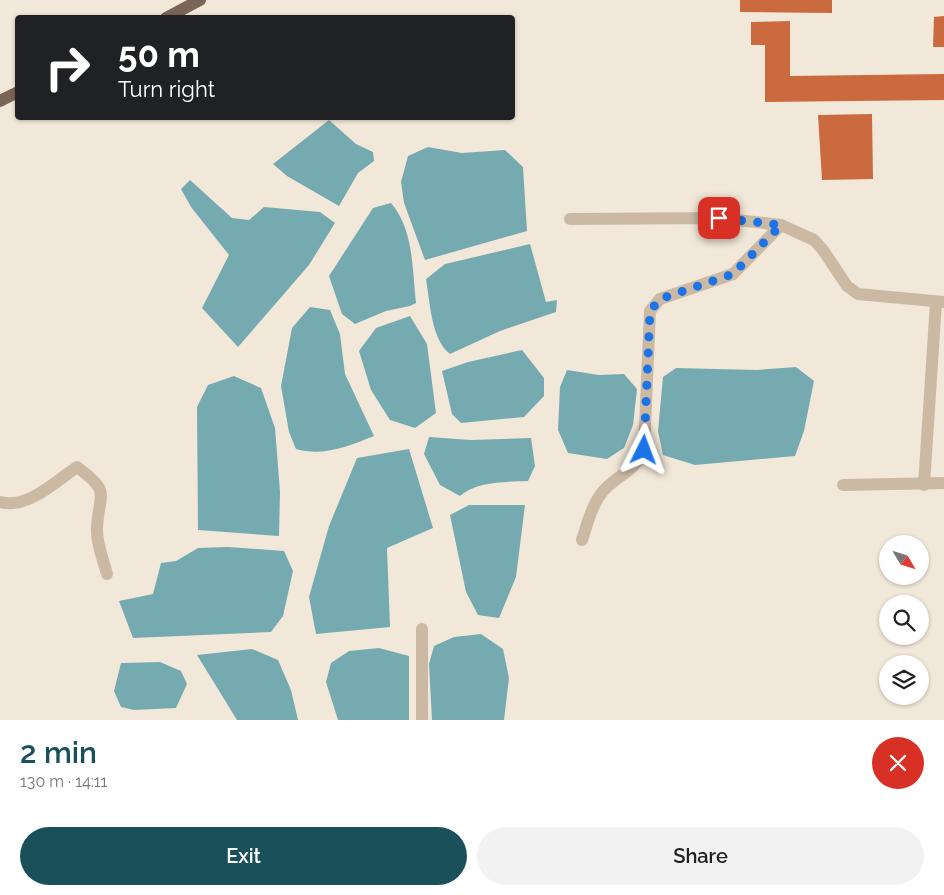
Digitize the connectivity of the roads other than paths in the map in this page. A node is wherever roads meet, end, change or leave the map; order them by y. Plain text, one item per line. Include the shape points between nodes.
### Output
1 (200, 0) edge
2 (172, 15) edge
3 (15, 94) edge
4 (0, 101) edge
5 (570, 220) dead end
6 (781, 225) junction
7 (940, 302) edge
8 (944, 483) edge
9 (924, 484) junction
10 (843, 485) dead end
11 (0, 502) edge
12 (582, 540) dead end
13 (106, 574) dead end
14 (422, 629) dead end
15 (422, 720) edge

1 - 2 main road
3 - 4 main road
5 - 6 street via 719,218
6 - 7 street via 814,240 847,286 858,294
6 - 12 street via 733,274 660,299 654,304 650,311 644,450 638,464 606,488 595,503
7 - 9 street
8 - 9 street
9 - 10 street
11 - 13 street via 28,500 77,468 98,484 103,494 97,536
14 - 15 street

